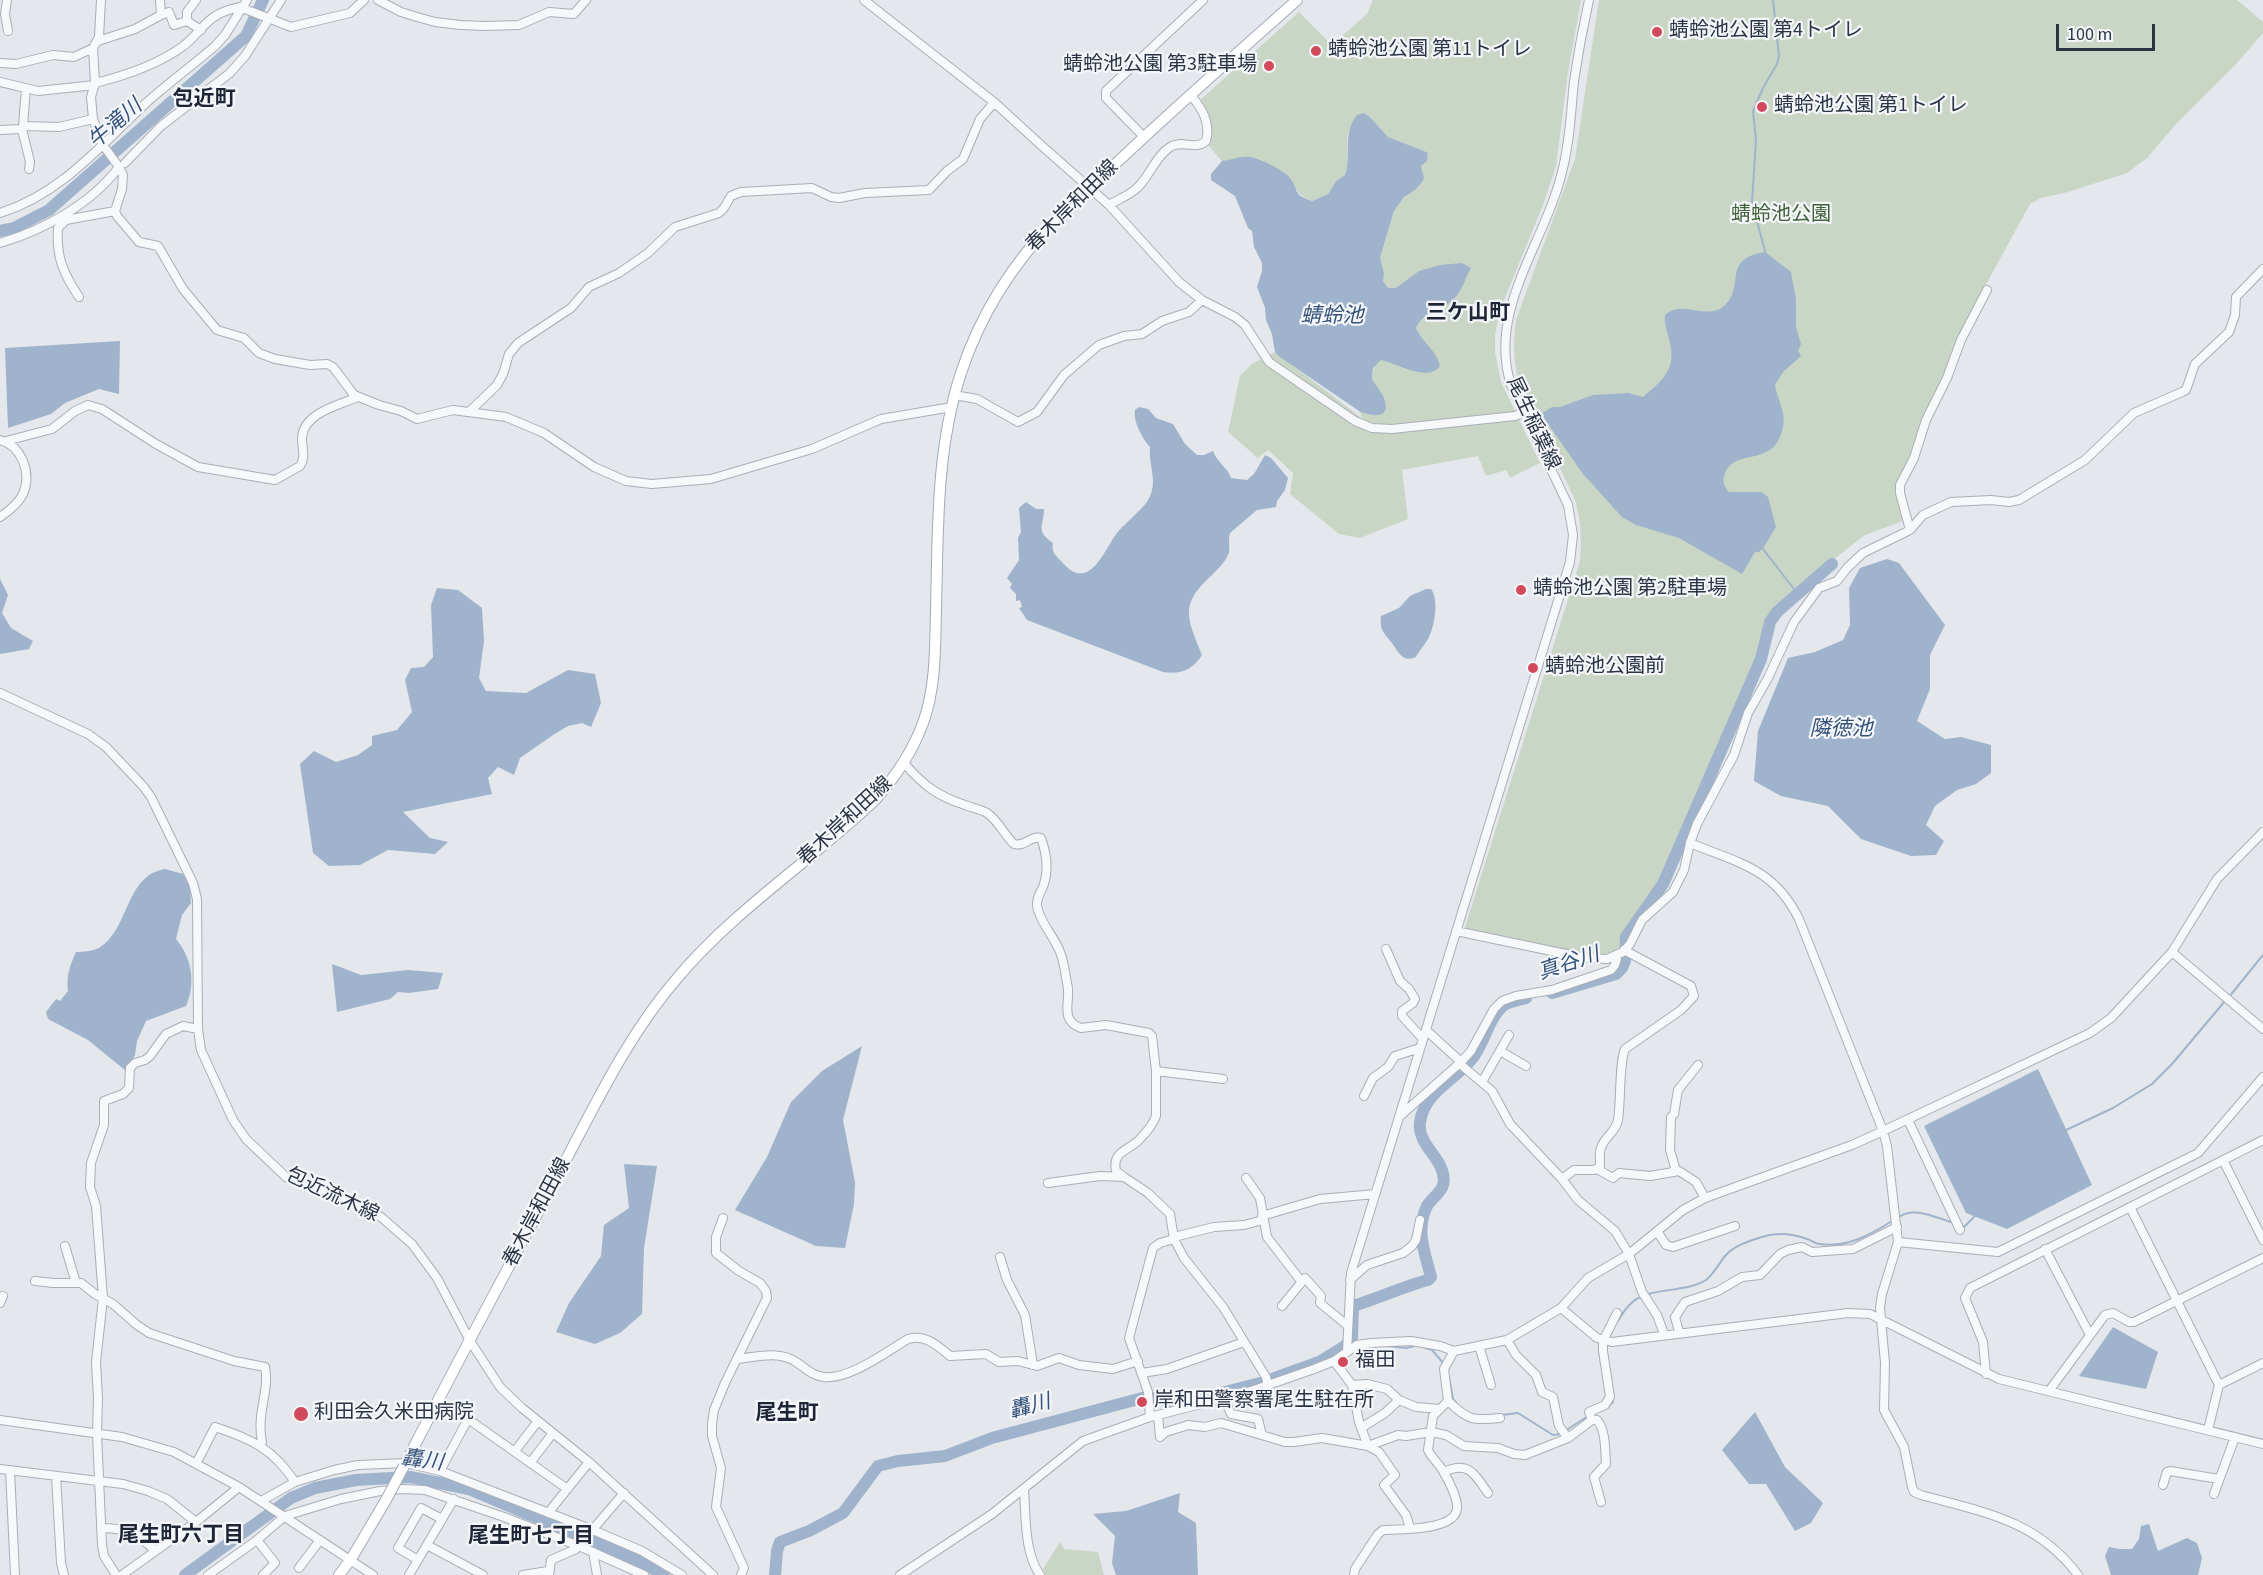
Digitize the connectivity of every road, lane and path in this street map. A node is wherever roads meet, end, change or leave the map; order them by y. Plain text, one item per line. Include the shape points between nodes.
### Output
1 (7, 0) edge
2 (102, 0) edge
3 (160, 0) edge
4 (196, 0) edge
5 (281, 0) edge
6 (364, 0) edge
7 (378, 0) edge
8 (586, 0) edge
9 (864, 0) edge
10 (1203, 0) edge
11 (1297, 0) edge
12 (1589, 0) edge
13 (245, 5) edge
14 (161, 15) junction
15 (269, 18) junction
16 (187, 21) junction
17 (201, 30) junction
18 (8, 31) dead end
19 (96, 44) junction
20 (0, 63) edge
21 (0, 82) edge
22 (95, 84) junction
23 (26, 88) junction
24 (1191, 95) junction
25 (992, 105) dead end
26 (93, 118) junction
27 (22, 127) junction
28 (0, 130) edge
29 (1144, 137) junction
30 (104, 147) junction
31 (120, 164) junction
32 (29, 169) dead end
33 (1089, 188) junction
34 (1108, 205) junction
35 (115, 211) junction
36 (0, 213) edge
37 (0, 243) edge
38 (2263, 269) edge
39 (1987, 290) dead end
40 (79, 297) dead end
41 (1202, 300) junction
42 (954, 396) junction
43 (358, 397) junction
44 (951, 408) junction
45 (470, 411) junction
46 (1524, 413) junction
47 (3, 441) edge
48 (0, 517) edge
49 (1910, 530) junction
50 (0, 693) edge
51 (904, 763) junction
52 (2263, 832) edge
53 (1690, 843) junction
54 (1456, 931) junction
55 (1386, 949) dead end
56 (1621, 952) junction
57 (2172, 952) junction
58 (198, 1029) junction
59 (2263, 1029) edge
60 (1426, 1030) junction
61 (1509, 1035) dead end
62 (1421, 1044) junction
63 (1500, 1051) junction
64 (1461, 1063) junction
65 (1698, 1065) dead end
66 (1526, 1066) dead end
67 (1156, 1071) junction
68 (2263, 1077) edge
69 (1223, 1078) dead end
70 (1482, 1082) junction
71 (1364, 1096) dead end
72 (1398, 1117) junction
73 (1908, 1120) junction
74 (1883, 1131) junction
75 (2263, 1140) edge
76 (2223, 1160) junction
77 (1597, 1169) junction
78 (1676, 1171) junction
79 (1124, 1177) junction
80 (1246, 1178) dead end
81 (1562, 1179) junction
82 (1048, 1183) dead end
83 (1375, 1194) junction
84 (1705, 1198) junction
85 (2130, 1207) junction
86 (723, 1218) dead end
87 (1263, 1218) junction
88 (1420, 1220) dead end
89 (1735, 1226) dead end
90 (1897, 1227) junction
91 (1960, 1230) dead end
92 (1657, 1232) junction
93 (1174, 1238) junction
94 (2263, 1240) edge
95 (1898, 1242) junction
96 (65, 1246) dead end
97 (2045, 1249) junction
98 (1629, 1254) junction
99 (1000, 1257) dead end
100 (2263, 1258) edge
101 (1350, 1280) junction
102 (35, 1281) dead end
103 (1301, 1281) junction
104 (76, 1283) junction
105 (103, 1298) junction
106 (2176, 1301) junction
107 (1282, 1306) dead end
108 (1561, 1308) junction
109 (1617, 1313) dead end
110 (1881, 1319) junction
111 (1348, 1326) junction
112 (1679, 1332) junction
113 (1664, 1334) junction
114 (2090, 1335) junction
115 (1507, 1340) junction
116 (470, 1341) junction
117 (1603, 1341) junction
118 (1244, 1342) junction
119 (1348, 1346) junction
120 (1479, 1346) junction
121 (1454, 1351) junction
122 (737, 1359) junction
123 (1138, 1361) junction
124 (1334, 1361) junction
125 (2263, 1363) edge
126 (1033, 1365) junction
127 (1142, 1373) junction
128 (1986, 1374) junction
129 (1352, 1384) junction
130 (2220, 1384) junction
131 (1268, 1385) junction
132 (1491, 1385) dead end
133 (2049, 1391) junction
134 (1224, 1398) junction
135 (1399, 1400) junction
136 (1448, 1401) junction
137 (1440, 1409) junction
138 (1154, 1416) junction
139 (1500, 1418) dead end
140 (0, 1420) edge
141 (1592, 1420) junction
142 (538, 1421) junction
143 (1361, 1428) junction
144 (2208, 1430) junction
145 (1431, 1432) junction
146 (553, 1433) junction
147 (96, 1434) junction
148 (1262, 1435) junction
149 (2235, 1437) junction
150 (1568, 1438) junction
151 (2263, 1444) edge
152 (260, 1445) junction
153 (1368, 1446) junction
154 (514, 1451) junction
155 (197, 1462) junction
156 (589, 1462) junction
157 (530, 1463) junction
158 (405, 1464) junction
159 (0, 1469) edge
160 (10, 1470) junction
161 (440, 1471) junction
162 (1444, 1472) junction
163 (56, 1476) junction
164 (2219, 1479) junction
165 (99, 1481) junction
166 (295, 1482) junction
167 (2163, 1485) dead end
168 (239, 1487) junction
169 (566, 1488) junction
170 (1024, 1490) junction
171 (624, 1493) junction
172 (1488, 1493) dead end
173 (2214, 1494) dead end
174 (454, 1499) junction
175 (261, 1501) junction
176 (1601, 1502) dead end
177 (548, 1513) junction
178 (284, 1515) junction
179 (442, 1519) junction
180 (196, 1522) junction
181 (101, 1527) junction
182 (1410, 1528) junction
183 (593, 1530) junction
184 (257, 1540) junction
185 (320, 1540) junction
186 (427, 1545) junction
187 (579, 1546) junction
188 (155, 1551) junction
189 (593, 1552) junction
190 (351, 1559) junction
191 (418, 1560) junction
192 (299, 1568) dead end
193 (467, 1571) edge
194 (915, 1571) edge
195 (549, 1573) edge
196 (15, 1575) edge
197 (64, 1575) edge
198 (116, 1575) edge
199 (122, 1575) edge
200 (208, 1575) edge
201 (263, 1575) edge
202 (339, 1575) edge
203 (373, 1575) edge
204 (409, 1575) edge
205 (483, 1575) edge
206 (523, 1575) edge
207 (597, 1575) edge
208 (644, 1575) edge
209 (682, 1575) edge
210 (713, 1575) edge
211 (741, 1575) edge
212 (900, 1575) edge
213 (1040, 1575) edge
214 (1354, 1575) edge
215 (2078, 1575) edge

1 - 18 street
2 - 19 street
3 - 14 street
4 - 16 street via 187,12
5 - 15 street
6 - 15 street via 350,12 309,24 291,27
7 - 8 street via 400,12 435,22 485,26 523,24 549,12 574,14
9 - 33 street via 995,103
10 - 29 street via 1106,91 1106,98
11 - 24 main road, 春木岸和田線
12 - 46 street, 尾生稲葉線 via 1562,173 1506,327 1506,365
13 - 15 street
13 - 17 street via 216,15
13 - 30 street via 215,46 160,91
14 - 16 street via 169,12 174,25
14 - 19 street
15 - 31 street via 230,73 161,126
16 - 17 street
17 - 22 street via 164,58
19 - 20 street via 74,57 53,55 16,64
19 - 22 street
21 - 23 street
22 - 23 street via 38,91
22 - 26 street via 91,97
23 - 27 street
24 - 29 main road, 春木岸和田線
24 - 34 street via 1205,116 1206,141 1198,146 1170,147 1137,188
25 - 45 street via 980,119 963,159 929,190 840,198 812,188 741,192 731,196 719,213 675,226 648,253 589,287 570,308 518,343 496,385
26 - 27 street via 59,127
26 - 30 street
27 - 28 street
27 - 32 street
29 - 33 main road, 春木岸和田線
30 - 31 street
30 - 36 street via 47,191
31 - 35 street via 122,189
31 - 37 street via 106,183 76,206 35,230
33 - 34 street
33 - 42 main road, 春木岸和田線 via 1037,239 1003,286 972,343
34 - 41 street via 1179,282
35 - 40 street via 66,220 58,228 61,267
35 - 43 street via 139,242 158,246 183,289 217,330 244,338 260,353 275,359 327,364
38 - 49 street via 2236,297 2229,332 2195,364 2186,390 2134,413 2085,460 2019,500 1952,502 1923,514
39 - 49 street via 1961,340 1900,485
41 - 42 street via 1189,312 1162,321 1142,334 1099,345 1064,375 1037,412 1018,422 977,399
41 - 46 street via 1245,326 1269,362 1355,421 1372,428 1404,428
42 - 44 main road, 春木岸和田線
43 - 45 street via 417,419
43 - 47 street via 309,421 302,437 302,463 275,480 198,467 95,406 75,411 52,429
44 - 45 street via 881,419 812,449 711,478 652,484 626,481 594,466 522,423
44 - 51 main road, 春木岸和田線 via 940,492 934,672 924,721
46 - 54 street, 尾生稲葉線 via 1571,514 1570,562
47 - 48 street via 13,446 23,461 26,478 20,499
49 - 53 street via 1863,553 1837,581 1819,588 1794,622 1748,712 1734,755
50 - 58 street, 包近流木線 via 88,734 106,747 151,797 194,883
51 - 67 street via 930,789 986,812 1014,844 1041,838 1046,870 1037,906 1062,957 1068,986 1068,1018 1081,1028 1106,1025 1149,1033
51 - 116 main road, 春木岸和田線 via 856,819 679,975 646,1019 612,1076
52 - 57 street via 2217,879
53 - 56 street via 1680,881 1642,920
53 - 74 street via 1755,869 1784,893
54 - 56 street via 1598,960
54 - 60 street, 尾生稲葉線
55 - 62 street via 1400,981 1414,994 1413,1003 1402,1011 1402,1016
56 - 64 street via 1611,970 1552,990 1502,1001
56 - 77 street via 1691,986 1694,996 1681,1010 1625,1049 1618,1122 1601,1146
57 - 59 street
57 - 73 street via 2102,1025
58 - 105 street via 183,1026 166,1034 150,1056 130,1068 129,1088 104,1101 104,1125 91,1163 90,1187 96,1206
58 - 116 street, 包近流木線 via 203,1057 246,1139 286,1177 381,1217 412,1244 437,1278
60 - 62 street, 尾生稲葉線
60 - 64 street
61 - 63 street
62 - 71 street via 1395,1056 1373,1078
62 - 72 street, 尾生稲葉線
63 - 66 street
63 - 70 street
64 - 70 street
64 - 72 street
65 - 78 street via 1678,1090 1671,1117 1670,1150
67 - 69 street
67 - 79 street via 1154,1123 1136,1143 1119,1153 1116,1171
68 - 95 street via 2198,1153 1998,1252
70 - 81 street via 1492,1091 1510,1124
72 - 83 street, 尾生稲葉線
73 - 74 street
73 - 91 street
74 - 84 street
74 - 90 street
75 - 76 street
76 - 85 street
76 - 94 street
77 - 78 street via 1613,1178 1619,1173 1650,1176
77 - 81 street via 1574,1170
78 - 84 street via 1696,1182
79 - 82 street
79 - 93 street via 1170,1214
80 - 87 street via 1260,1198
81 - 98 street via 1578,1200 1609,1224
83 - 87 street via 1320,1199
83 - 101 street, 尾生稲葉線
84 - 92 street
85 - 97 street
85 - 106 street
86 - 122 street via 716,1237 716,1253 760,1283 767,1298
87 - 93 street
87 - 103 street via 1267,1237
88 - 101 street via 1412,1246 1367,1266
89 - 92 street via 1673,1247 1666,1245
90 - 95 street
90 - 112 street via 1852,1249 1812,1252 1796,1247 1780,1254 1760,1275 1742,1277 1718,1291 1685,1302 1675,1317
92 - 98 street
93 - 118 street
93 - 123 street via 1153,1248 1150,1258 1130,1338
95 - 110 street via 1882,1294
96 - 104 street via 65,1261
97 - 114 street
97 - 128 street via 1966,1291 1965,1298 1983,1342
98 - 108 street via 1588,1278
98 - 113 street via 1642,1292
99 - 126 street via 1025,1315
100 - 106 street
101 - 111 street, 尾生稲葉線
102 - 104 street
103 - 107 street
103 - 111 street via 1305,1278 1321,1296 1320,1303
104 - 105 street
105 - 147 street via 96,1362
105 - 152 street via 149,1333 265,1367 268,1379 259,1419
106 - 114 street via 2134,1322 2113,1313 2105,1315
106 - 130 street
108 - 115 street
108 - 117 street
109 - 117 street
110 - 112 street via 1848,1313
110 - 128 street
110 - 215 street via 1884,1410 1904,1447 1914,1492 2026,1528 2060,1553
111 - 119 street, 尾生稲葉線
112 - 113 street
113 - 117 street
114 - 133 street
115 - 120 street
115 - 150 street via 1536,1375 1542,1392 1553,1397 1559,1426
116 - 142 street, 包近流木線 via 500,1387
116 - 158 main road, 春木岸和田線
117 - 141 street via 1610,1397 1605,1405 1589,1412
118 - 127 street via 1167,1369
118 - 131 street
119 - 121 street via 1402,1341
119 - 124 street
120 - 121 street
120 - 132 street
121 - 136 street via 1444,1369
122 - 126 street via 779,1355 814,1375 833,1378 858,1369 915,1336 937,1344 950,1356 986,1354 999,1362
122 - 211 street via 714,1410 712,1436 721,1468 716,1507 744,1568
123 - 126 street via 1113,1369 1059,1358
123 - 127 street
124 - 129 street
124 - 131 street
125 - 130 street
127 - 138 street
128 - 133 street
129 - 135 street via 1387,1389
129 - 143 street
130 - 144 street
131 - 134 street
133 - 144 street
134 - 138 street
134 - 148 street via 1231,1414 1257,1419
135 - 137 street via 1416,1407
135 - 143 street
136 - 137 street
136 - 139 street via 1470,1419
137 - 145 street via 1433,1416
138 - 148 street via 1160,1437 1188,1425 1205,1427 1221,1423
138 - 170 street via 1083,1441
140 - 147 street
141 - 150 street
141 - 176 street via 1600,1423 1606,1464 1594,1477
142 - 146 street, 包近流木線
142 - 154 street
143 - 153 street
144 - 149 street
145 - 150 street via 1446,1435 1464,1446 1525,1455
145 - 153 street via 1398,1435
145 - 162 street via 1428,1450
146 - 156 street, 包近流木線
146 - 157 street
147 - 155 street via 150,1444
147 - 165 street
148 - 153 street via 1285,1442 1322,1438
149 - 151 street
149 - 164 street
152 - 155 street via 215,1427
152 - 166 street
153 - 182 street via 1379,1452 1395,1475 1384,1485 1406,1515
154 - 157 street
154 - 161 street via 468,1419
155 - 168 street
156 - 169 street
156 - 171 street, 包近流木線
157 - 169 street
158 - 161 street
158 - 166 street via 350,1467
158 - 190 main road, 春木岸和田線, bridge
159 - 160 street
160 - 163 street
160 - 196 street
161 - 177 street
162 - 172 street via 1458,1467 1470,1469
162 - 182 street via 1456,1513 1437,1526
163 - 165 street
163 - 197 street
164 - 167 street via 2170,1471
164 - 173 street
165 - 180 street via 123,1484 167,1499
165 - 181 street
166 - 175 street
168 - 175 street
168 - 180 street
169 - 177 street
170 - 194 street
170 - 213 street via 1031,1553
171 - 183 street
171 - 210 street, 包近流木線
174 - 178 street via 425,1491 380,1491
174 - 179 street
174 - 187 street
175 - 178 street
177 - 183 street
178 - 184 street
178 - 185 street
179 - 186 street
179 - 191 street via 421,1508 398,1548
180 - 188 street
181 - 188 street via 130,1531
181 - 198 street via 104,1556
182 - 214 street via 1383,1530 1378,1534
183 - 187 street
183 - 209 street via 642,1551
184 - 200 street
184 - 201 street via 275,1563
185 - 190 street
185 - 192 street
186 - 191 street
186 - 193 street
187 - 189 street
187 - 195 street via 551,1560
188 - 199 street
189 - 207 street
189 - 208 street
190 - 202 main road, 春木岸和田線
190 - 203 street
191 - 204 street
193 - 205 street
194 - 212 street
195 - 206 street

